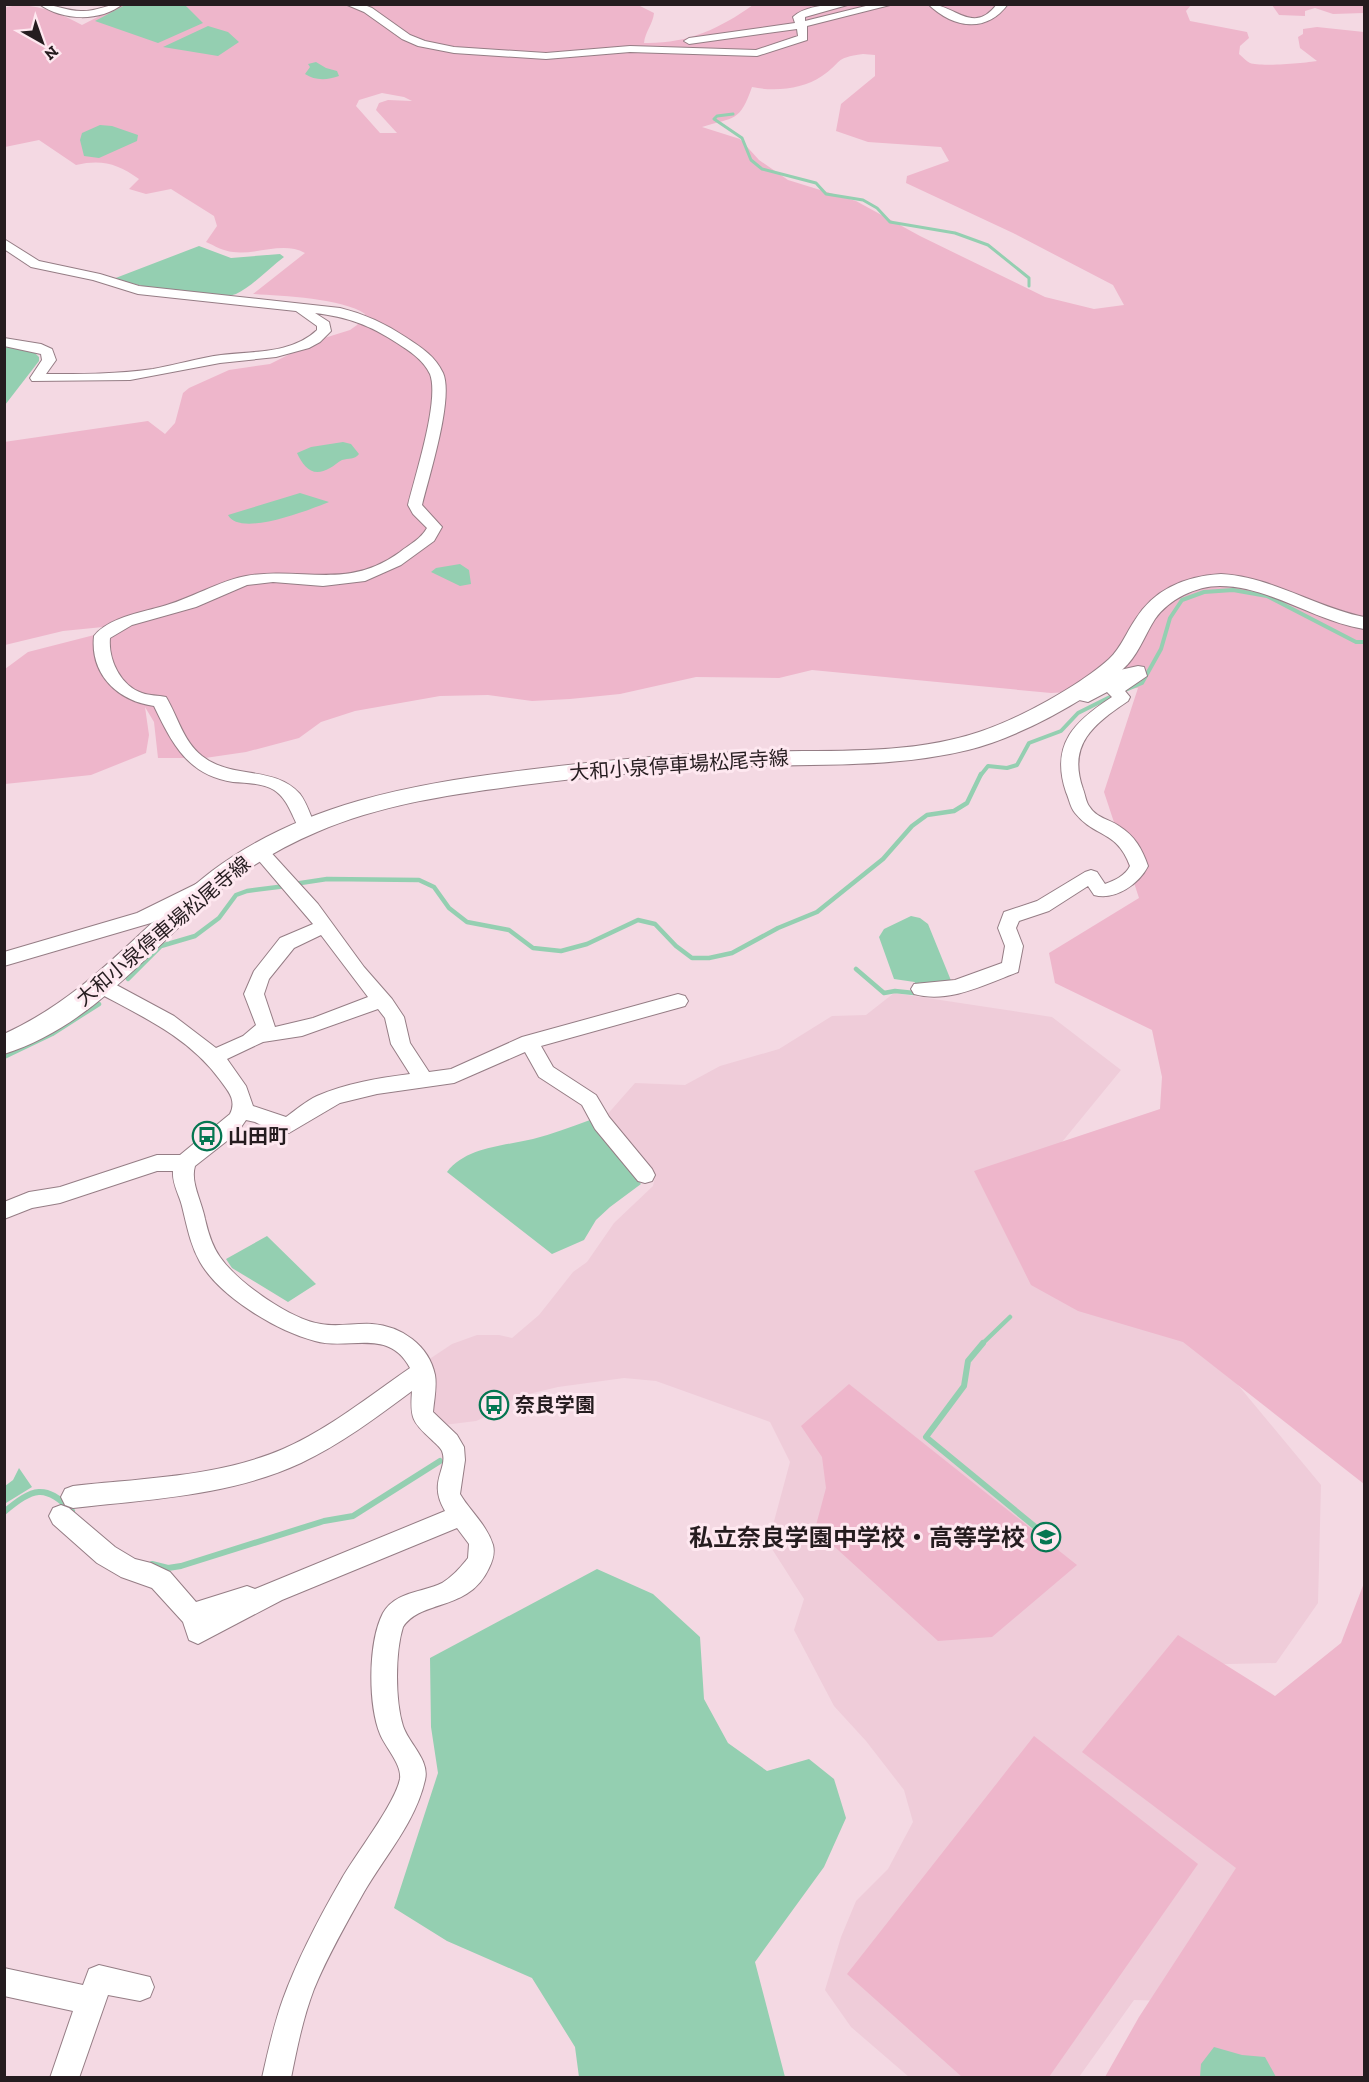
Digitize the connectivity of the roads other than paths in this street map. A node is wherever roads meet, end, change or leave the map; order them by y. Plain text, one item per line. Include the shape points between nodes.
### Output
1 (44, 4) edge
2 (118, 4) edge
3 (350, 4) edge
4 (846, 4) edge
5 (889, 4) edge
6 (933, 4) edge
7 (1003, 4) edge
8 (800, 25) junction
9 (630, 49) junction
10 (4, 243) edge
11 (296, 307) junction
12 (4, 342) edge
13 (1365, 623) edge
14 (1072, 693) junction
15 (307, 828) junction
16 (260, 850) junction
17 (226, 873) junction
18 (324, 926) junction
19 (4, 959) edge
20 (102, 986) junction
21 (921, 989) dead end
22 (381, 1000) junction
23 (678, 1000) dead end
24 (259, 1035) junction
25 (529, 1042) junction
26 (4, 1045) edge
27 (213, 1056) junction
28 (424, 1080) junction
29 (242, 1112) junction
30 (185, 1163) junction
31 (645, 1175) dead end
32 (4, 1210) edge
33 (423, 1372) junction
34 (461, 1515) junction
35 (273, 1592) junction
36 (205, 1610) dead end
37 (4, 1982) edge
38 (140, 1987) dead end
39 (91, 2001) junction
40 (64, 2078) edge
41 (276, 2078) edge

1 - 2 street via 85,16
3 - 9 street via 368,10 406,37 454,50 546,56
4 - 8 street via 798,16
5 - 8 street
6 - 7 street via 959,20 977,23 993,18
8 - 9 street
8 - 9 street via 803,38 757,52
10 - 11 street via 35,264 160,294
11 - 12 street via 324,324 320,337 308,344 144,374 38,378 49,360 47,352
11 - 15 street via 365,319 431,362 437,375 439,404 415,505 435,527 434,532 396,562 360,578 323,582 273,577 244,581 190,604 126,622 102,636 100,651 123,689 160,701 181,744 192,756 225,775 279,785 294,799
13 - 14 main road, 大和小泉停車場松尾寺線 via 1316,611 1260,585 1227,579 1199,583 1155,605 1126,655
14 - 15 main road, 大和小泉停車場松尾寺線 via 1010,729 954,747 882,755 684,761 599,768 395,798
14 - 21 street via 1088,697 1138,671 1139,676 1090,719 1074,741 1069,767 1081,809 1132,848 1139,866 1136,873 1120,886 1100,891 1091,876 1043,906 1011,917 1007,928 1014,946 1011,967 956,988
15 - 16 main road, 大和小泉停車場松尾寺線
16 - 17 main road, 大和小泉停車場松尾寺線
16 - 18 street
17 - 19 street via 144,918
17 - 20 main road, 大和小泉停車場松尾寺線
18 - 22 street
18 - 24 street via 286,943 261,976 254,994 266,1026
20 - 26 main road, 大和小泉停車場松尾寺線 via 64,1014
20 - 27 street via 194,1039
22 - 24 street via 286,1032
22 - 28 street via 393,1017 401,1044
23 - 25 street
24 - 27 street
25 - 28 street via 454,1076
25 - 31 street via 546,1072 586,1096 602,1123
27 - 29 street via 237,1088
28 - 29 street via 377,1086 336,1097 289,1125
29 - 30 street via 232,1126
30 - 32 street via 137,1168
30 - 33 street via 183,1179 199,1239 220,1274 305,1330 337,1335 388,1335 408,1349
33 - 34 street via 422,1414 453,1448 450,1499
33 - 35 street via 343,1429 269,1466 67,1506 106,1555 161,1580 193,1616 198,1632
34 - 35 street
34 - 41 street via 481,1543 476,1569 454,1589 405,1607 392,1622 386,1693 390,1727 414,1768 413,1780 300,1988
35 - 36 street
37 - 39 street
38 - 39 street via 99,1979
39 - 40 street

